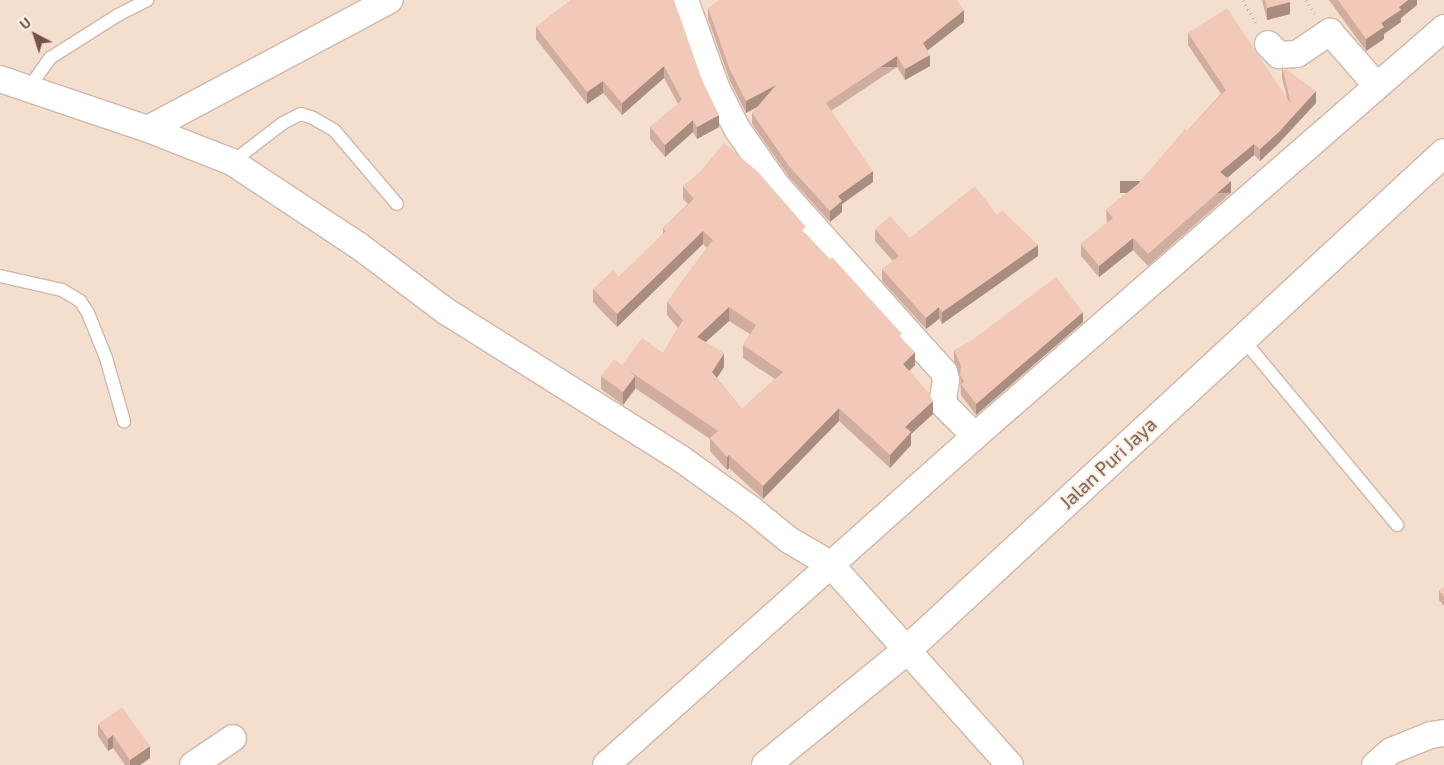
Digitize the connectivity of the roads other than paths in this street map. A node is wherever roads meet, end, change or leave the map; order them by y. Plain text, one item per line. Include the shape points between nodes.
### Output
1 (147, 0) edge
2 (390, 0) edge
3 (685, 0) edge
4 (1444, 28) edge
5 (1268, 44) dead end
6 (0, 79) edge
7 (1376, 85) junction
8 (29, 88) junction
9 (148, 129) junction
10 (1444, 153) edge
11 (232, 162) junction
12 (396, 204) dead end
13 (0, 276) edge
14 (1242, 338) junction
15 (124, 421) dead end
16 (975, 436) junction
17 (1397, 525) dead end
18 (834, 568) junction
19 (898, 640) junction
20 (1444, 734) edge
21 (233, 738) dead end
22 (193, 765) edge
23 (606, 765) edge
24 (766, 765) edge
25 (1010, 765) edge
26 (1375, 765) edge

1 - 8 lane via 50,58
2 - 9 street
3 - 16 street via 716,87 737,129 777,186 944,372 943,399 946,406
4 - 7 street
5 - 7 street via 1279,55 1297,54 1330,32
6 - 8 street
7 - 16 street
8 - 9 street
9 - 11 street
10 - 14 street, Jalan Puri Jaya
11 - 12 lane via 283,122 301,114 334,130
11 - 18 street via 359,246 447,312 680,458 789,540
13 - 15 lane via 62,290 80,301 106,358
14 - 17 lane
14 - 19 street, Jalan Puri Jaya
16 - 18 street
18 - 19 street
18 - 23 street
19 - 24 street, Jalan Puri Jaya
19 - 25 street
20 - 26 street via 1431,735 1391,751
21 - 22 street

